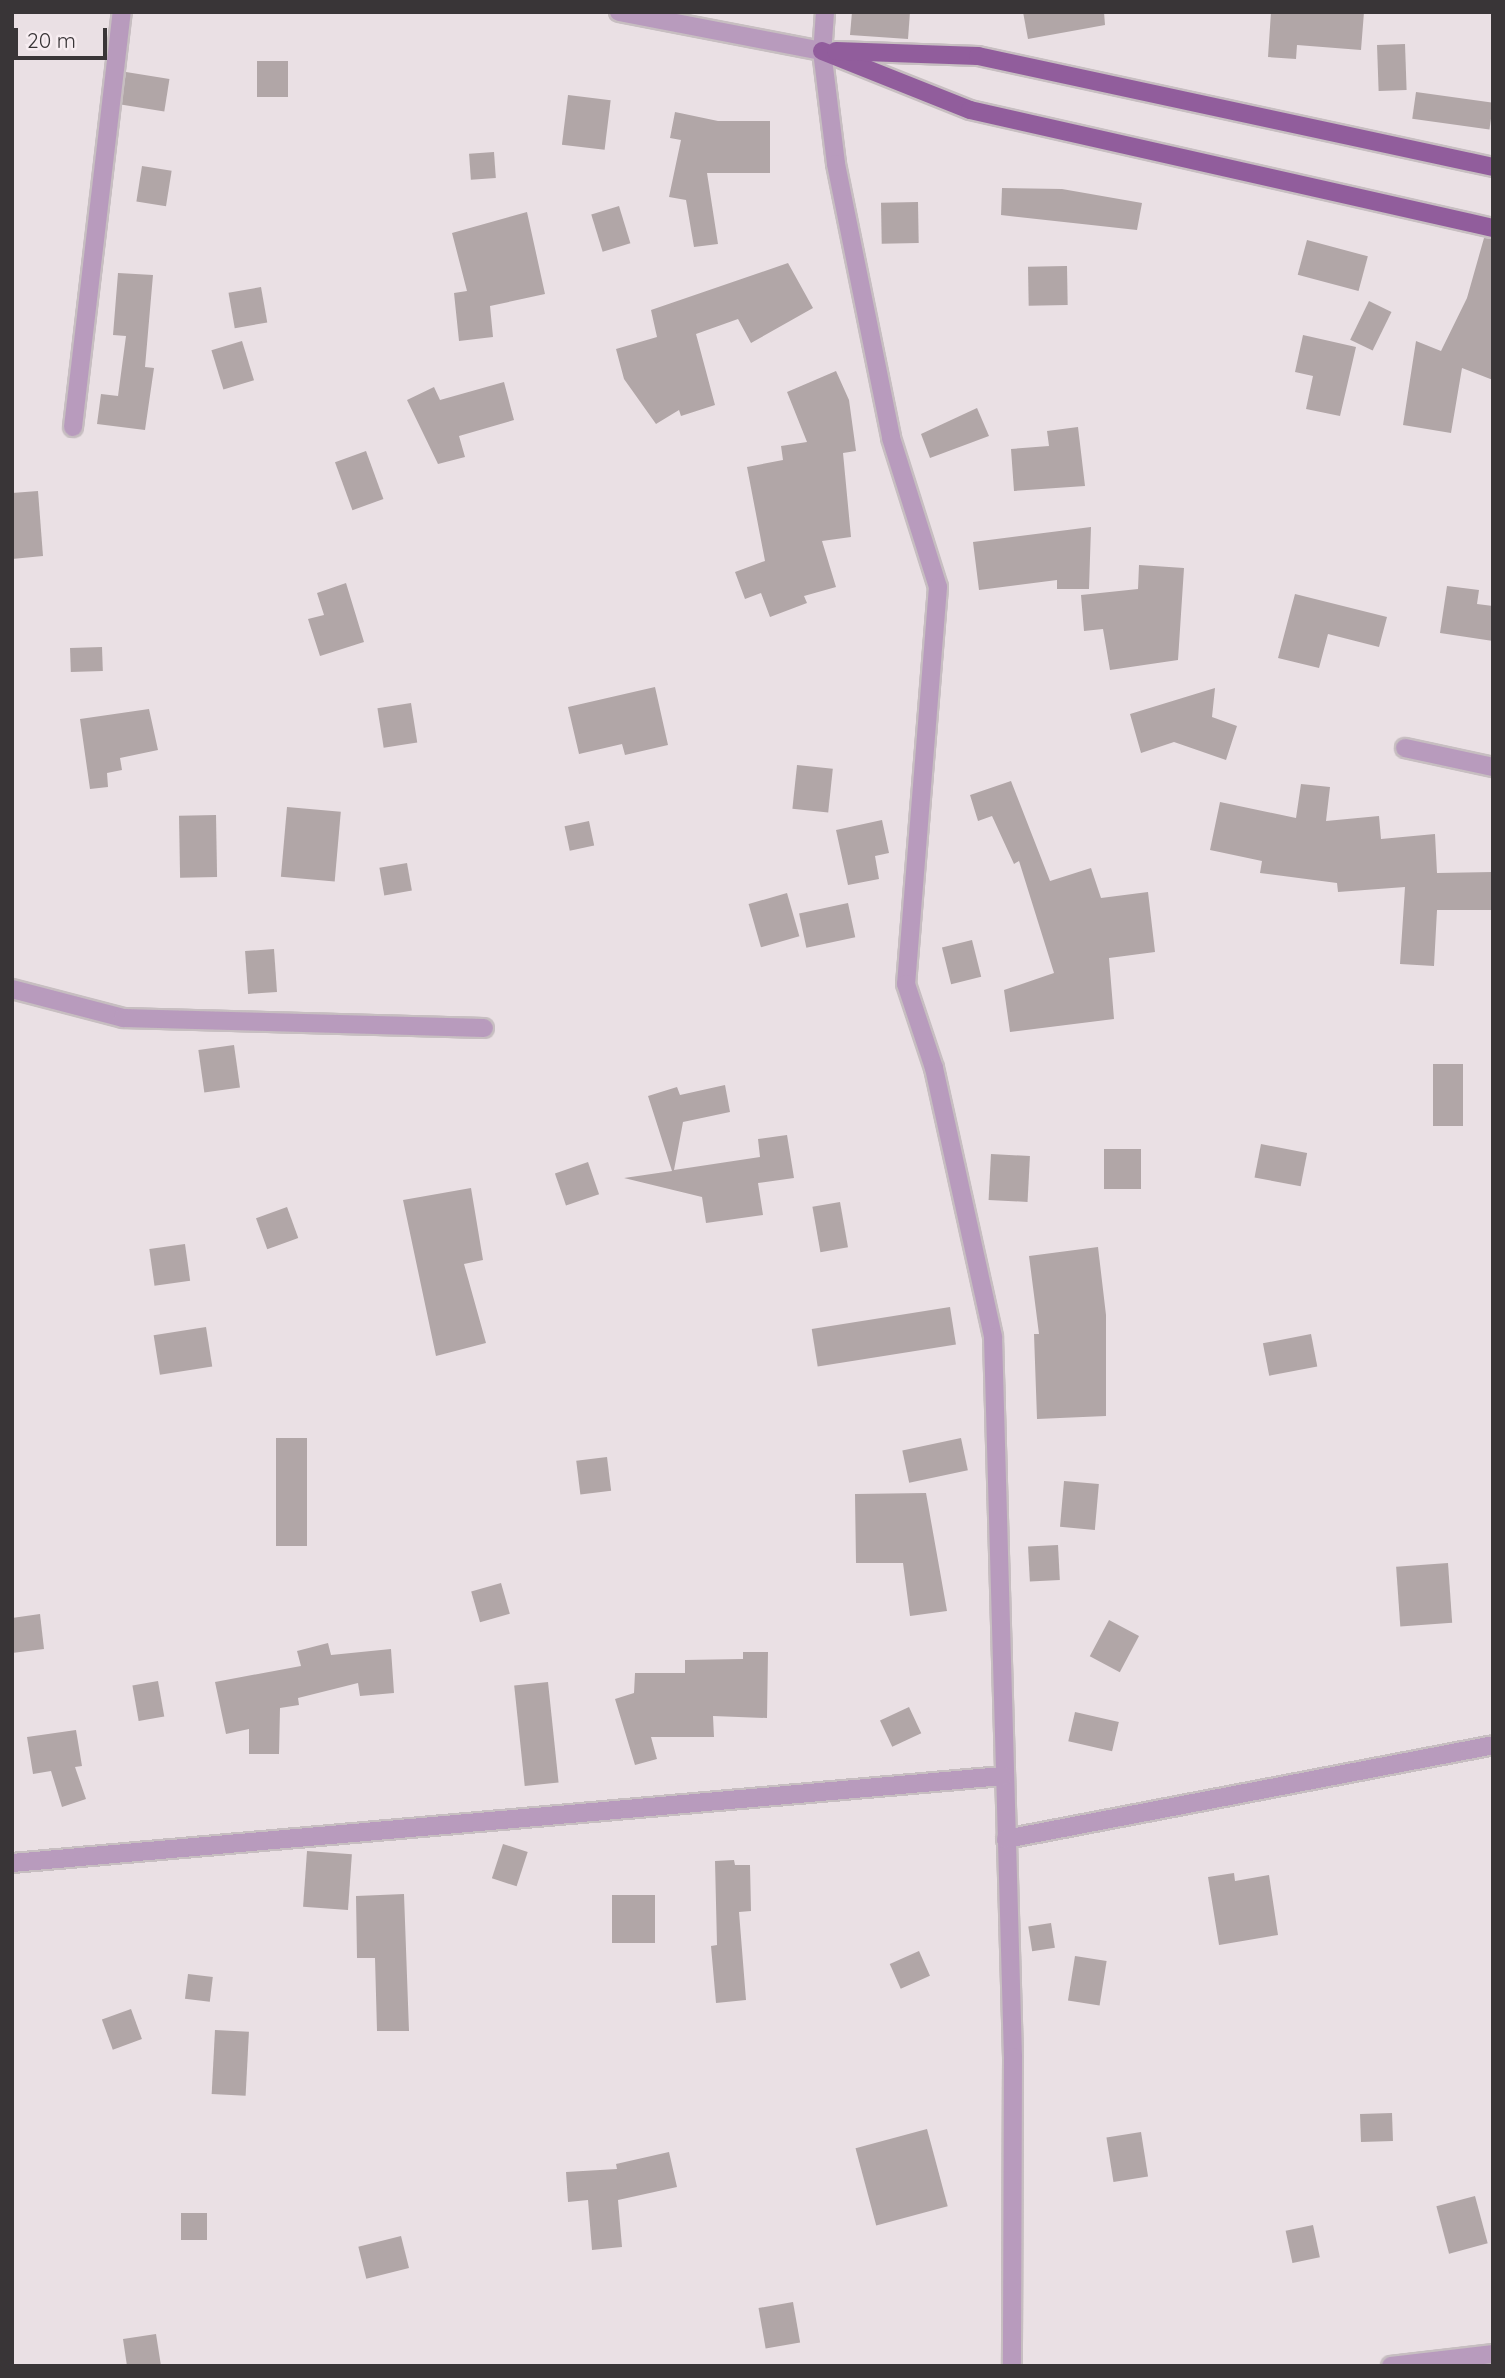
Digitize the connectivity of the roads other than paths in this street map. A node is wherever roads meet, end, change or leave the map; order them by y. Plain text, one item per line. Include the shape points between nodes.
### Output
1 (122, 12) edge
2 (619, 12) edge
3 (825, 12) edge
4 (822, 51) junction
5 (1493, 167) edge
6 (1493, 228) edge
7 (73, 427) dead end
8 (1405, 748) dead end
9 (1493, 767) edge
10 (12, 989) edge
11 (484, 1028) dead end
12 (1493, 1745) edge
13 (1003, 1776) junction
14 (1006, 1839) junction
15 (12, 1863) edge
16 (1493, 2354) edge
17 (1012, 2366) edge
18 (1391, 2366) edge

1 - 7 street
2 - 4 street
3 - 4 street
4 - 5 main road via 978,56
4 - 6 main road via 970,110
4 - 13 street via 836,164 891,438 938,587 906,984 934,1068 993,1337
8 - 9 street
10 - 11 street via 124,1018
12 - 14 street
13 - 14 street
13 - 15 street
14 - 17 street via 1013,2057
16 - 18 street

